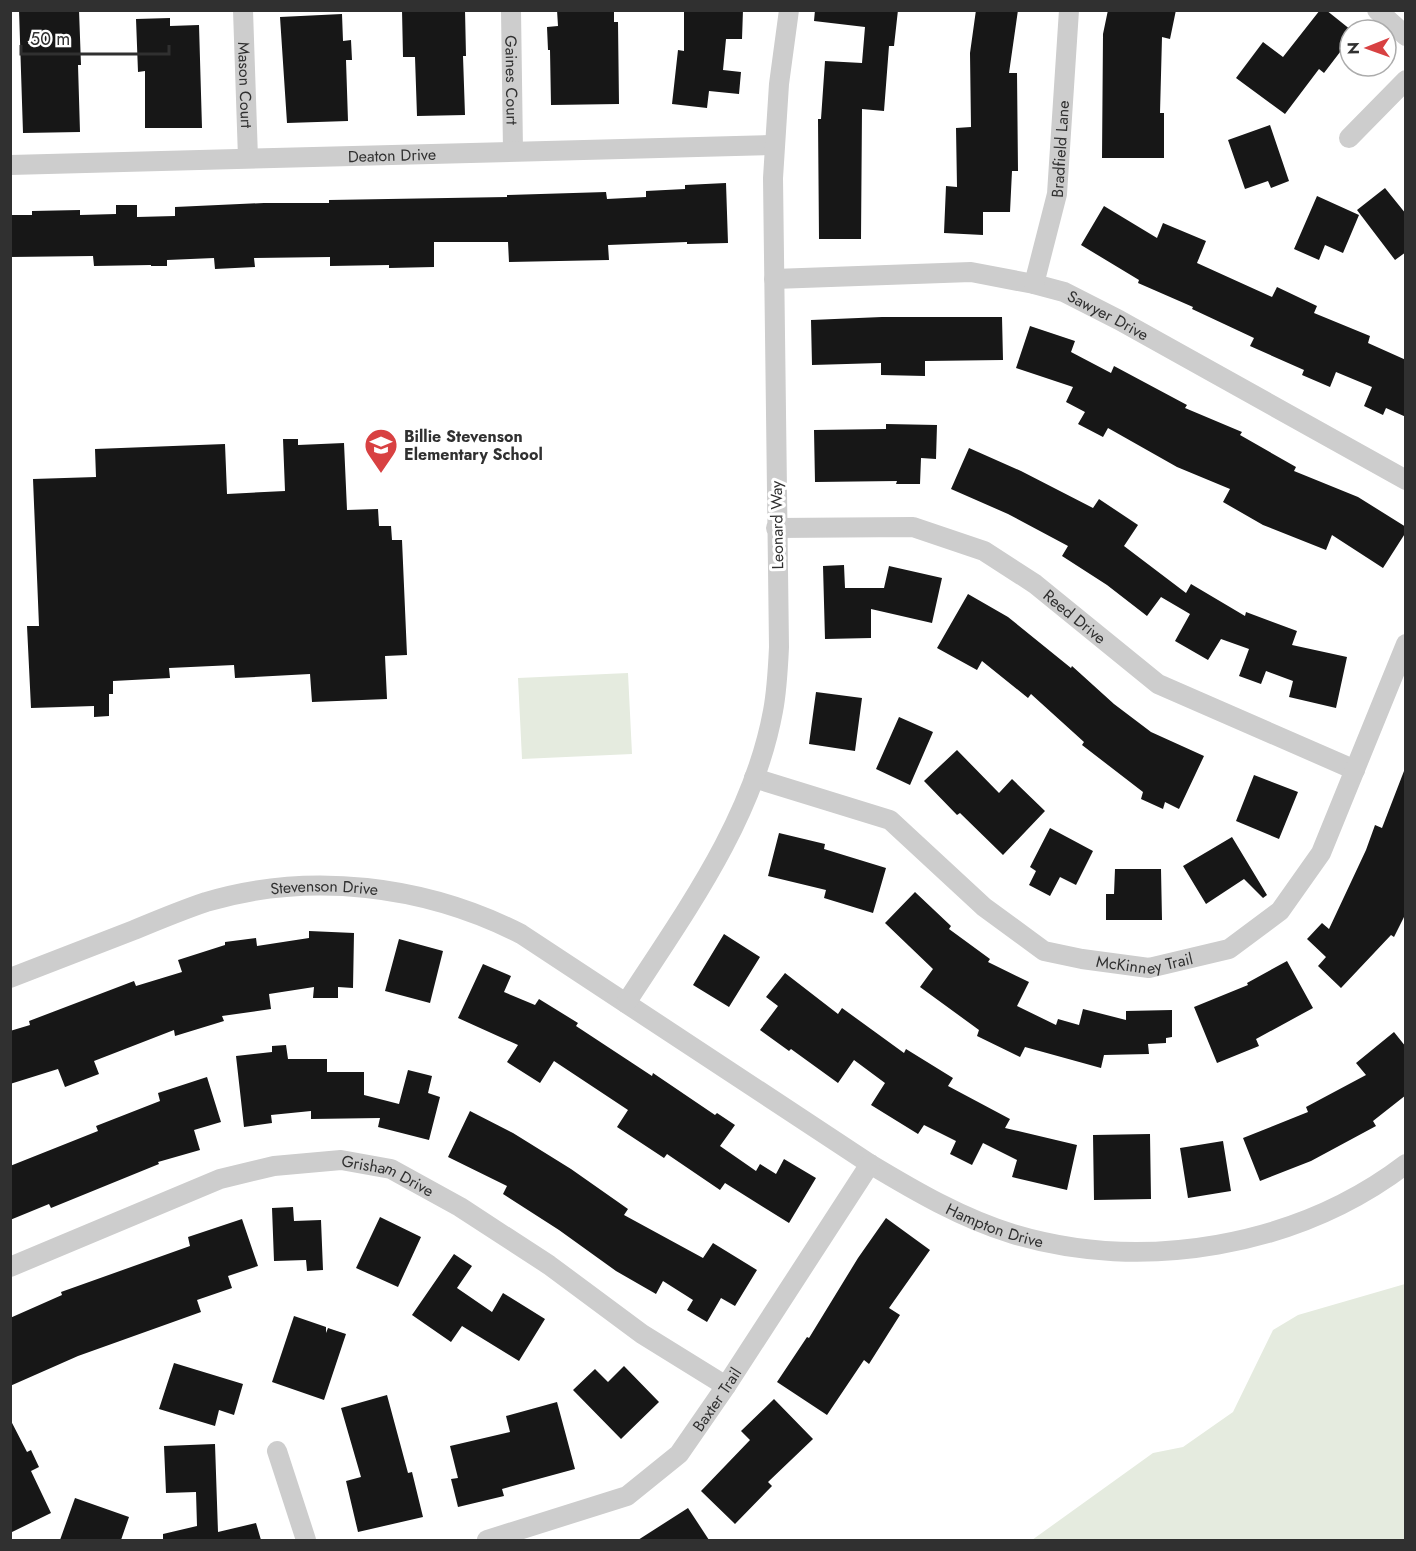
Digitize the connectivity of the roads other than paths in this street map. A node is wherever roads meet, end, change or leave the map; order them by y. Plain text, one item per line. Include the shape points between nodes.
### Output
1 (243, 10) edge
2 (511, 10) edge
3 (789, 10) edge
4 (1069, 10) edge
5 (1377, 10) edge
6 (1406, 36) edge
7 (1406, 80) edge
8 (1349, 138) dead end
9 (774, 145) junction
10 (513, 150) junction
11 (248, 159) junction
12 (10, 165) edge
13 (774, 279) junction
14 (1034, 284) junction
15 (1406, 480) edge
16 (776, 528) junction
17 (1406, 644) edge
18 (1355, 770) junction
19 (754, 778) junction
20 (10, 978) edge
21 (626, 1003) junction
22 (870, 1164) junction
23 (1406, 1164) edge
24 (10, 1267) edge
25 (726, 1386) junction
26 (277, 1451) dead end
27 (306, 1540) edge
28 (487, 1540) edge

1 - 11 street, Mason Court
2 - 10 street, Gaines Court
3 - 9 street, Leonard Way
4 - 14 street, Bradfield Lane via 1057,194
5 - 6 street
7 - 8 street
9 - 10 street, Deaton Drive
9 - 13 street, Leonard Way
10 - 11 street, Deaton Drive
11 - 12 street, Deaton Drive
13 - 14 street, Sawyer Drive via 971,272
13 - 16 street, Leonard Way
14 - 15 street, Sawyer Drive via 1064,292 1119,320
16 - 18 street, Reed Drive via 913,527 984,551 1035,584 1158,684
16 - 19 street, Leonard Way via 777,677 773,710
17 - 18 street, McKinney Trail
18 - 19 street, McKinney Trail via 1321,853 1280,910 1228,949 1149,968 1044,951 984,907 890,820
19 - 21 street, Leonard Way via 720,855
20 - 21 street, Stevenson Drive via 206,903 261,890 348,886 405,893 496,921 548,950
21 - 22 street, Hampton Drive
22 - 23 street, Hampton Drive via 922,1196 1012,1234 1084,1248 1158,1251 1225,1243 1293,1224 1362,1193
22 - 25 street, Baxter Trail
24 - 25 street, Grisham Drive via 220,1179 274,1166 341,1160 391,1169 460,1207 549,1264 642,1334
25 - 28 street, Baxter Trail via 679,1454 627,1496
26 - 27 street

